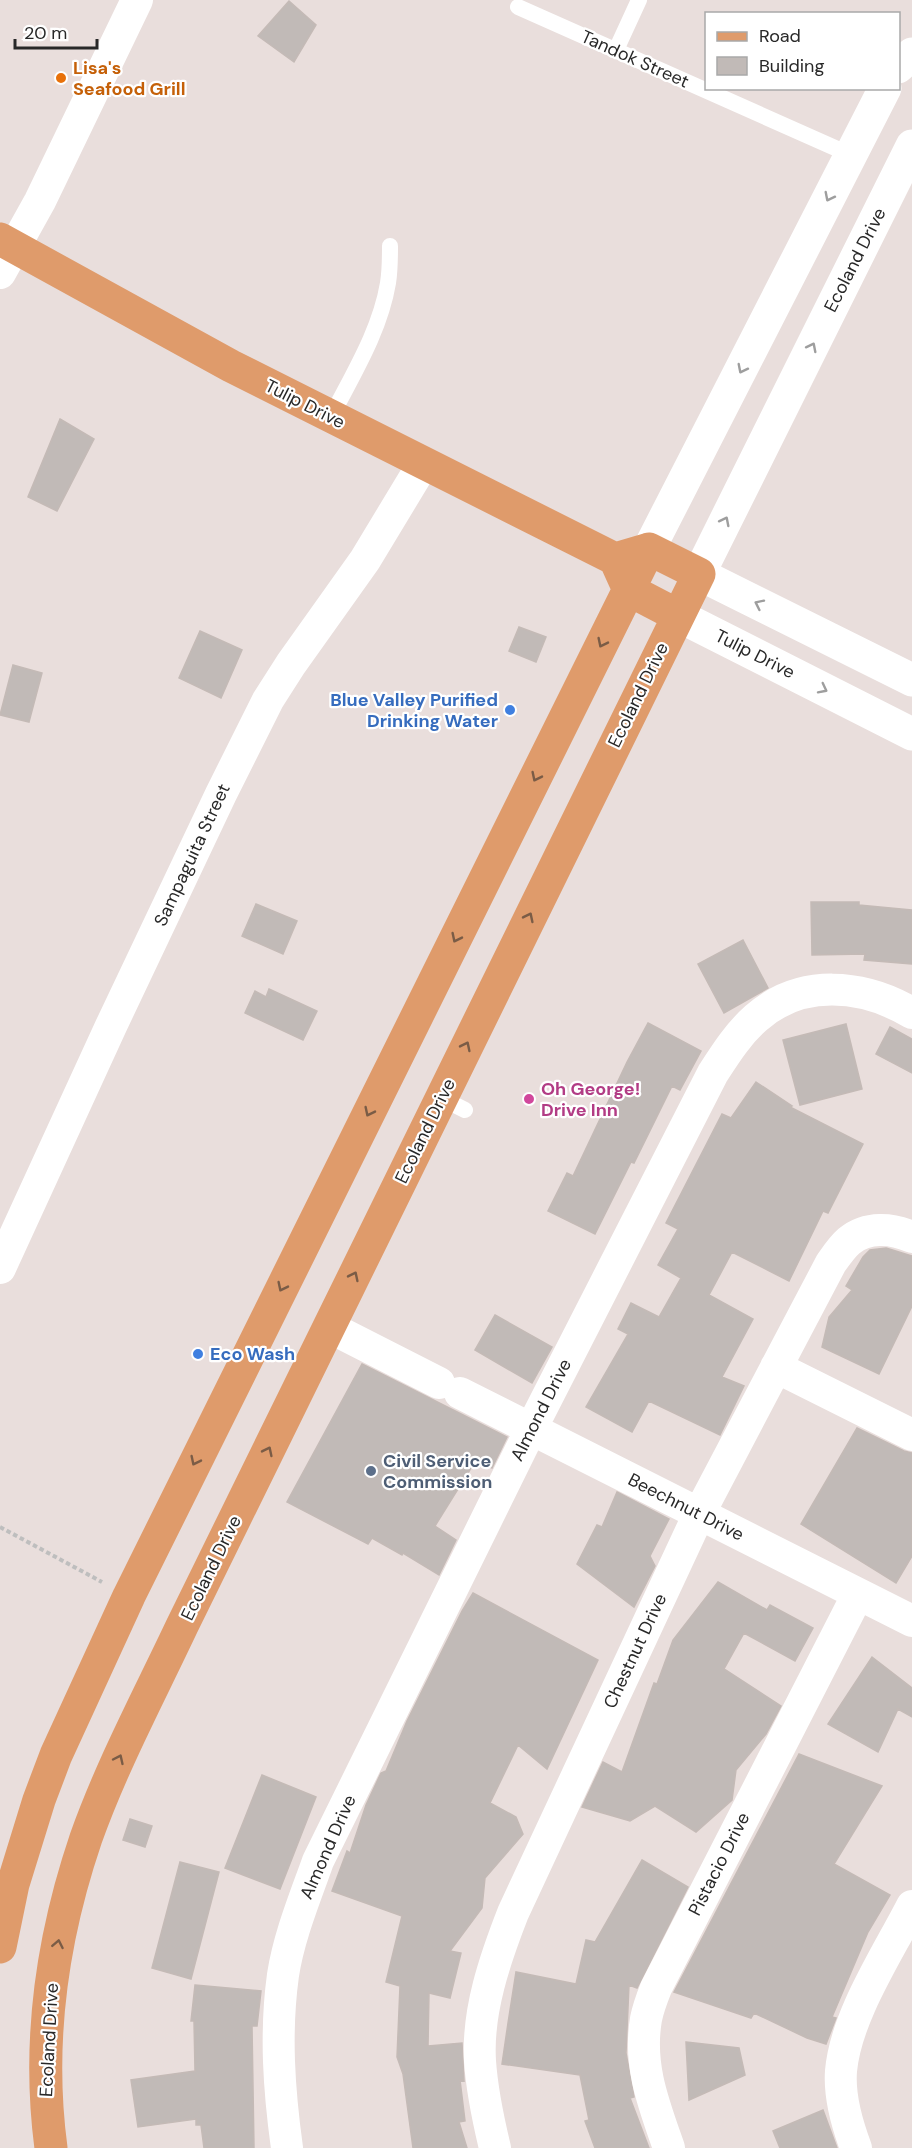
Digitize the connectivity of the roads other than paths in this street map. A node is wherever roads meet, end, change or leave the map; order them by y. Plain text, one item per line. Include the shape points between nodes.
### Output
1 (137, 0) edge
2 (639, 0) edge
3 (518, 7) dead end
4 (616, 50) junction
5 (912, 54) edge
6 (900, 65) edge
7 (705, 90) edge
8 (706, 90) edge
9 (884, 90) edge
10 (912, 146) edge
11 (851, 155) junction
12 (390, 246) dead end
13 (5, 253) edge
14 (331, 417) junction
15 (423, 464) junction
16 (649, 549) junction
17 (615, 559) junction
18 (699, 574) junction
19 (628, 590) junction
20 (677, 615) junction
21 (912, 680) edge
22 (912, 734) edge
23 (912, 1013) edge
24 (912, 1237) edge
25 (0, 1268) edge
26 (329, 1328) junction
27 (776, 1367) junction
28 (531, 1429) junction
29 (912, 1435) edge
30 (699, 1514) junction
31 (858, 1594) junction
32 (912, 1621) edge
33 (912, 1906) edge
34 (0, 1947) edge
35 (51, 2148) edge
36 (286, 2148) edge
37 (495, 2148) edge
38 (669, 2148) edge
39 (856, 2148) edge

1 - 13 street via 39,201
2 - 4 lane
3 - 4 lane, Tandok Street
4 - 7 lane, Tandok Street
5 - 6 main road
8 - 11 lane, Tandok Street
9 - 11 main road
18 -> 10 main road, Ecoland Drive
11 -> 16 main road
12 - 14 lane via 383,307
13 - 14 main road, Tulip Drive
14 - 15 main road, Tulip Drive
15 - 17 main road, Tulip Drive
15 - 25 street, Sampaguita Street via 365,560 268,700 116,1015
16 - 17 main road
16 - 18 main road
16 - 19 main road
17 - 19 main road
18 - 20 main road, Ecoland Drive
21 -> 18 main road
19 - 20 main road, Tulip Drive
19 -> 34 main road via 129,1596 39,1800 13,1884
20 -> 22 main road, Tulip Drive
26 -> 20 main road, Ecoland Drive via 453,1104
23 - 28 street, Almond Drive via 871,995 841,988 806,991 778,1002 756,1018 732,1044 713,1072
24 - 27 street, Chestnut Drive via 898,1231 872,1230 849,1241 831,1263
26 - 28 street, Beechnut Drive
35 -> 26 main road, Ecoland Drive via 46,2109 51,1982 58,1939 86,1838 177,1636
27 - 29 street
27 - 30 street, Chestnut Drive
28 - 30 street, Beechnut Drive
28 - 36 street, Almond Drive via 318,1861 298,1915 284,1973 278,2032
30 - 31 street, Beechnut Drive
30 - 37 street, Chestnut Drive via 495,1958 484,2005 480,2058 484,2103
31 - 32 street, Beechnut Drive
31 - 38 street, Pistacio Drive via 656,1988 646,2019 644,2056 648,2086
33 - 39 street via 847,2040 841,2072 842,2102

